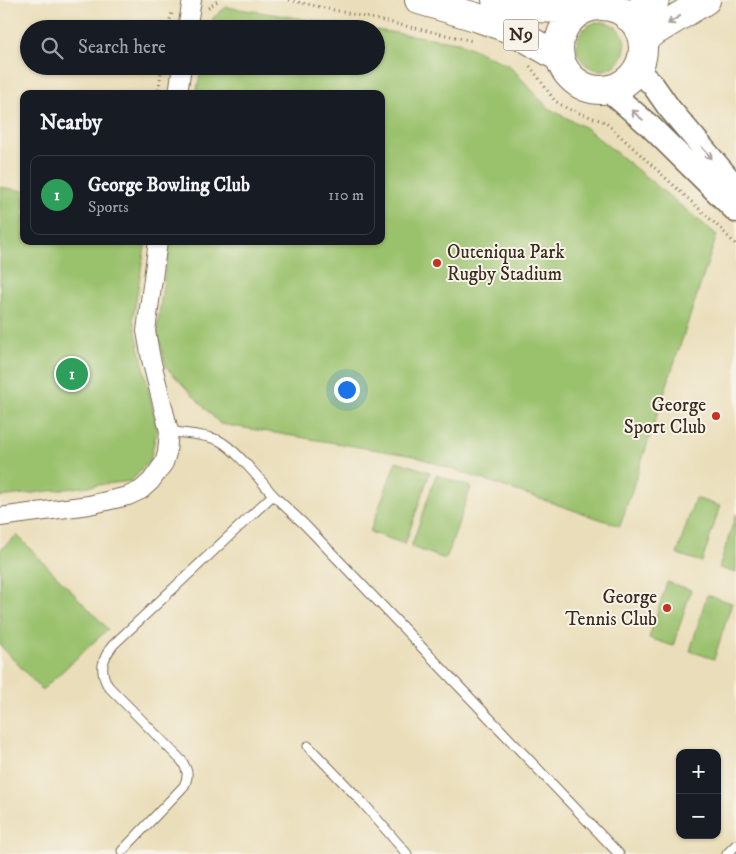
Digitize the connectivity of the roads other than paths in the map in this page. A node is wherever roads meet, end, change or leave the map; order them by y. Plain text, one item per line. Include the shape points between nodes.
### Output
1 (192, 0) edge
2 (419, 0) edge
3 (496, 0) edge
4 (655, 0) edge
5 (706, 0) edge
6 (577, 14) junction
7 (189, 20) edge
8 (635, 28) junction
9 (560, 58) junction
10 (637, 70) junction
11 (181, 75) edge
12 (179, 90) edge
13 (608, 90) junction
14 (736, 186) edge
15 (736, 212) edge
16 (157, 245) edge
17 (169, 431) junction
18 (273, 495) junction
19 (0, 517) edge
20 (308, 746) dead end
21 (736, 845) edge
22 (122, 850) dead end
23 (407, 854) edge
24 (618, 854) edge
25 (727, 854) edge

1 - 7 street
2 - 9 highway, N9 via 510,29
3 - 6 highway, N9 via 531,8 569,9
4 - 8 highway
5 -> 8 highway
6 - 8 highway via 599,6 615,9
6 - 9 highway, N9 via 561,33
8 - 10 highway via 642,58
9 - 13 highway, N9 via 566,72 578,83 592,90
10 - 13 highway via 624,83
10 -> 14 street
11 - 12 street
15 -> 13 street via 650,126
16 - 17 street via 146,331
17 - 18 lane via 220,441
17 - 19 street via 164,463 141,490 111,501
18 - 22 lane via 104,656 103,677 108,686 188,771 184,786
18 - 24 lane
20 - 23 lane
21 - 25 lane

